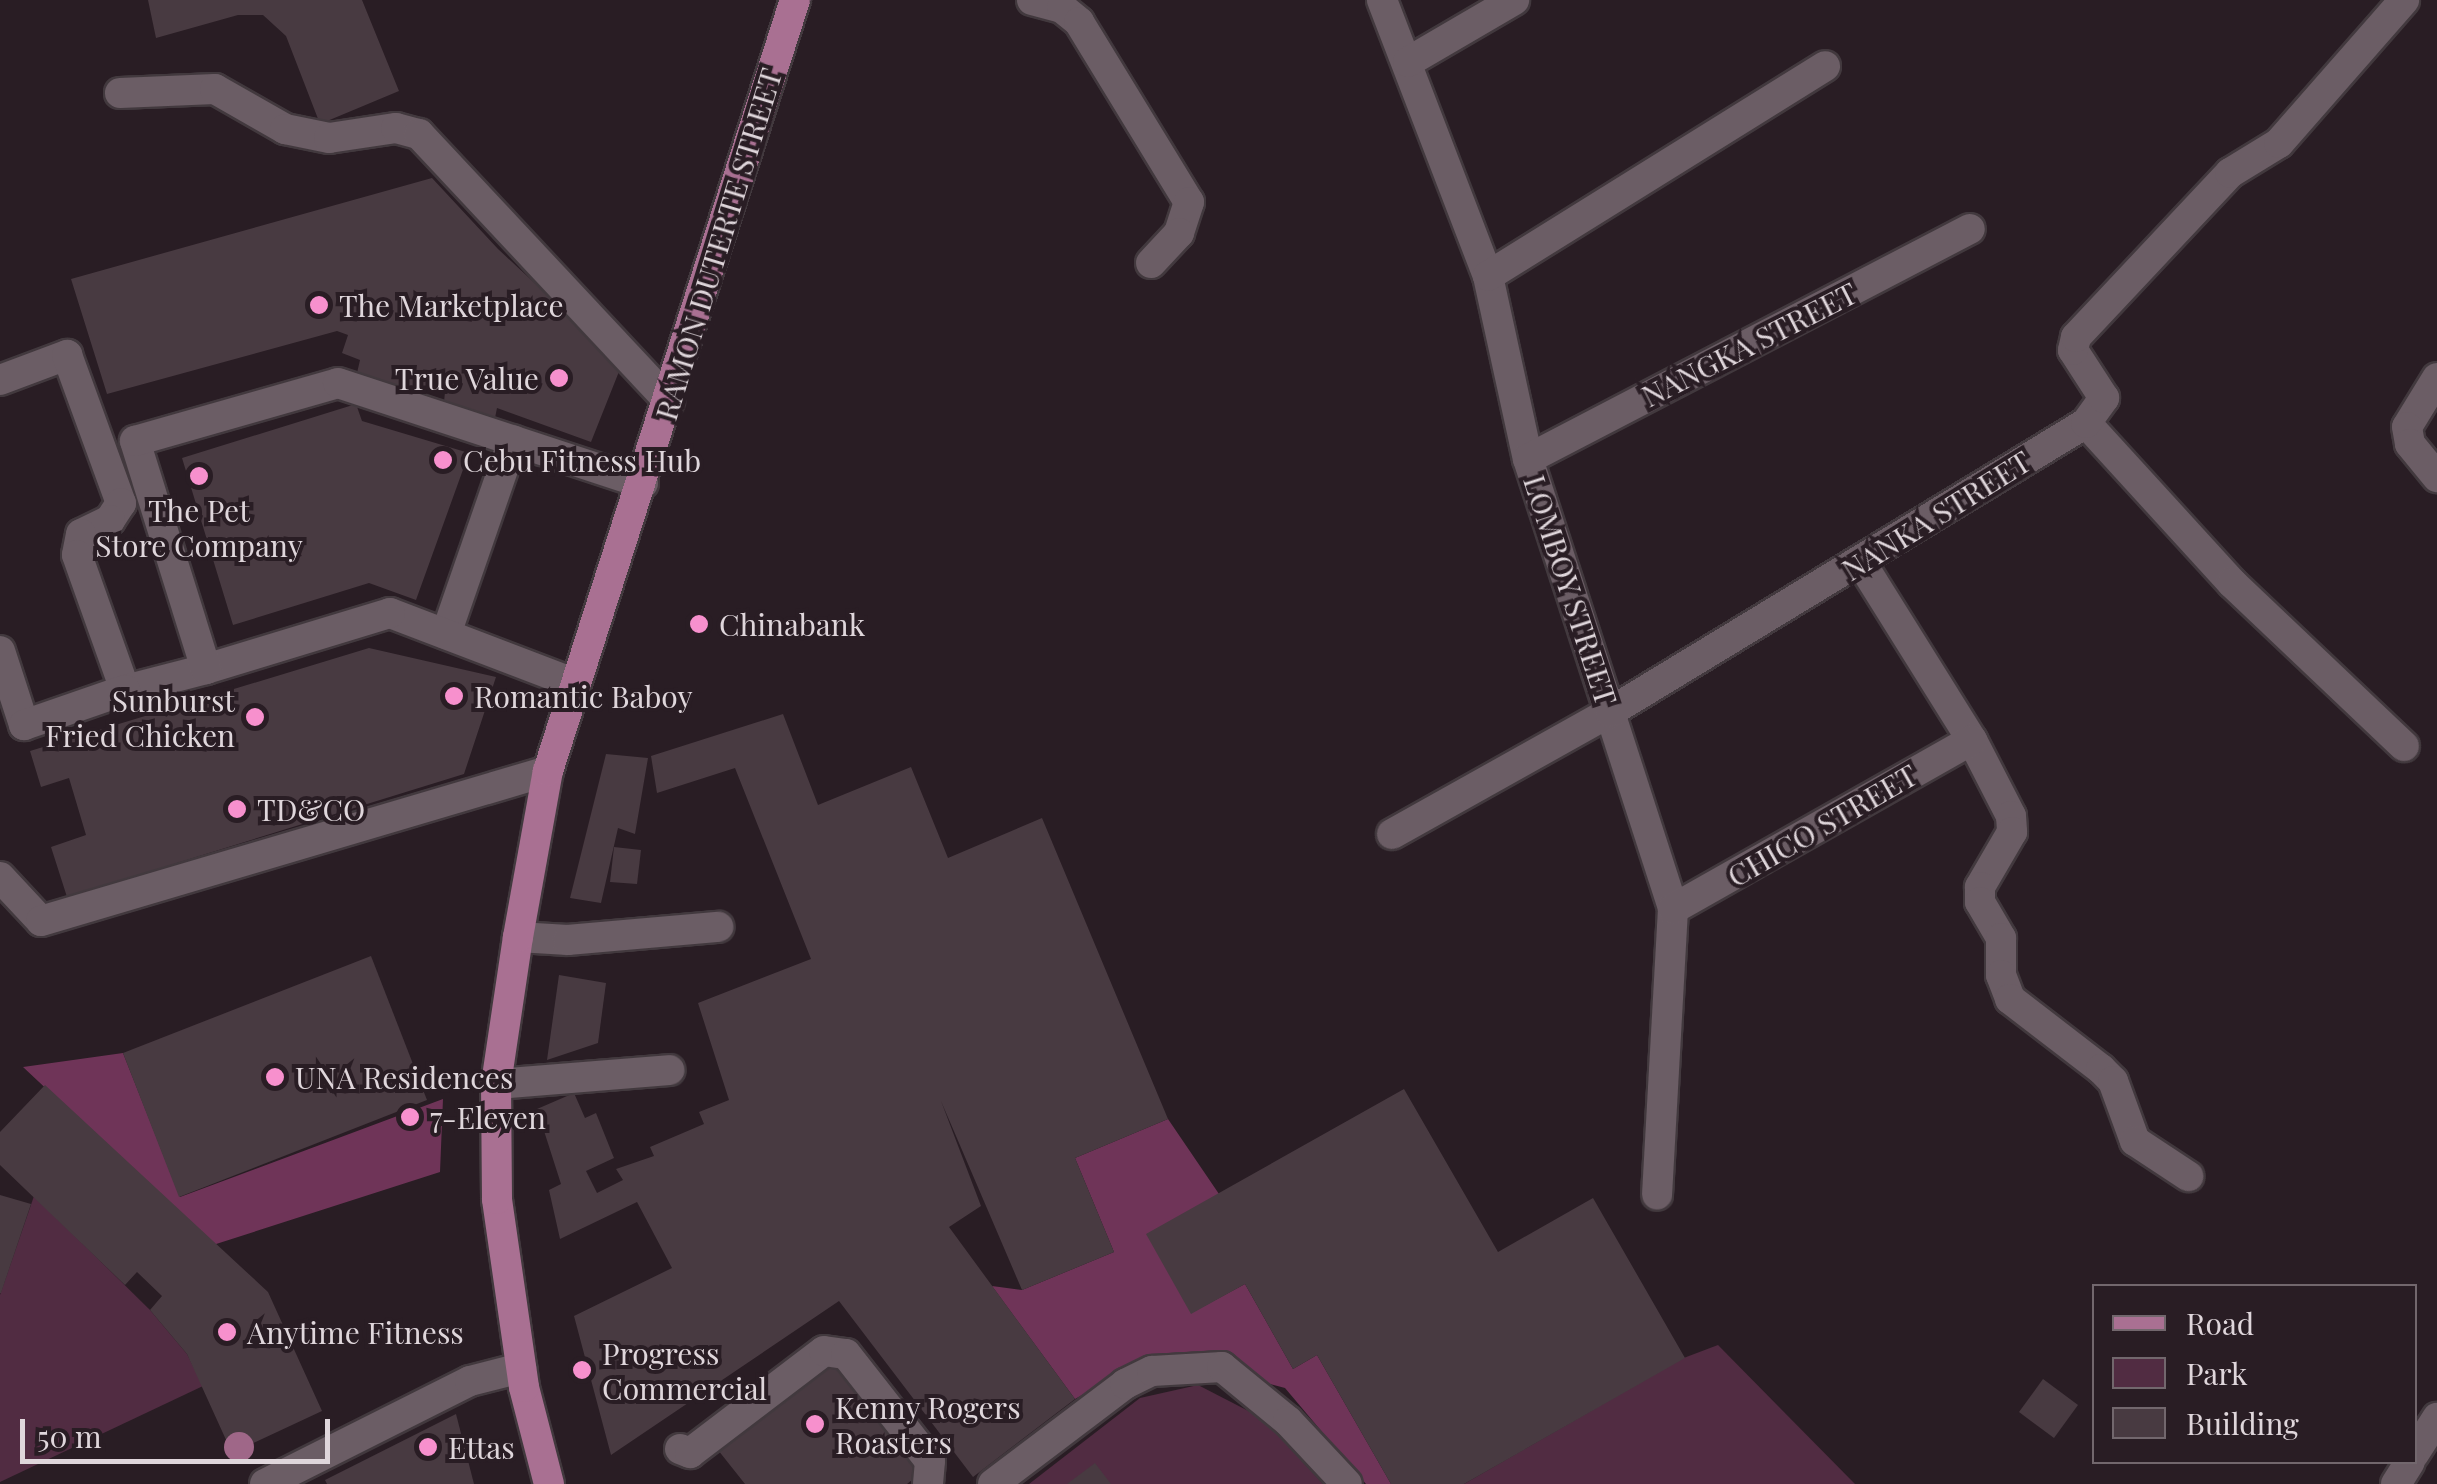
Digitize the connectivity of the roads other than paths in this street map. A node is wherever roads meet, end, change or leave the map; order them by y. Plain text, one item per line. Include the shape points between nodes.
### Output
1 (795, 0) edge
2 (1032, 0) edge
3 (1382, 0) edge
4 (1514, 0) edge
5 (2404, 0) edge
6 (1063, 4) edge
7 (1408, 62) junction
8 (1825, 66) dead end
9 (120, 92) dead end
10 (1970, 229) dead end
11 (1151, 262) dead end
12 (1488, 276) junction
13 (2437, 378) edge
14 (0, 380) edge
15 (669, 401) junction
16 (2086, 422) junction
17 (512, 440) junction
18 (135, 442) junction
19 (101, 453) junction
20 (1528, 459) junction
21 (2437, 476) edge
22 (643, 483) junction
23 (1860, 562) junction
24 (446, 634) junction
25 (0, 652) edge
26 (206, 669) junction
27 (576, 684) junction
28 (125, 690) junction
29 (1610, 712) junction
30 (1972, 740) junction
31 (2404, 746) dead end
32 (548, 772) junction
33 (1392, 834) dead end
34 (0, 877) edge
35 (1673, 909) junction
36 (718, 927) dead end
37 (518, 937) junction
38 (668, 1070) dead end
39 (496, 1084) junction
40 (2188, 1176) dead end
41 (1657, 1195) dead end
42 (521, 1368) junction
43 (2437, 1418) edge
44 (680, 1449) dead end
45 (2417, 1449) edge
46 (265, 1484) edge
47 (549, 1484) edge
48 (928, 1484) edge
49 (994, 1484) edge
50 (1347, 1484) edge

1 - 15 main road, RAMON DUTERTE STREET
2 - 6 street
3 - 7 street, LOMBOY STREET
4 - 7 street
5 - 16 street via 2279,143 2230,173 2076,337 2073,350 2104,398
6 - 11 street via 1122,87 1189,202 1178,233
7 - 12 street, LOMBOY STREET
8 - 12 street
9 - 15 street via 215,89 285,129 329,138 396,128 419,134
10 - 20 street, NANGKA STREET
12 - 20 street, LOMBOY STREET
13 - 21 street via 2406,428 2420,459
14 - 19 street via 67,355
15 - 22 main road, RAMON DUTERTE STREET
16 - 23 street, NANKA STREET
16 - 31 street via 2232,582
17 - 18 street via 338,382
17 - 22 street
17 - 24 street
18 - 19 street
18 - 26 street
19 - 28 street via 121,504 110,520 81,534 77,555
20 - 29 street, LOMBOY STREET
22 - 27 main road, RAMON DUTERTE STREET
23 - 29 street, NANKA STREET
23 - 30 street
24 - 26 street via 390,613
24 - 27 street
25 - 28 street via 24,726
26 - 28 street
27 - 32 main road, RAMON DUTERTE STREET
29 - 33 street, NANKA STREET
29 - 35 street, LOMBOY STREET
30 - 35 street, CHICO STREET
30 - 40 street via 2012,816 2012,832 1980,887 1980,902 2001,938 2001,974 2010,999 2101,1068 2114,1082 2135,1141
32 - 34 street via 41,920
32 - 37 main road, RAMON DUTERTE STREET
35 - 41 street, LOMBOY STREET
36 - 37 street via 568,940
37 - 39 main road, RAMON DUTERTE STREET
38 - 39 street
39 - 42 main road, RAMON DUTERTE STREET via 497,1199
42 - 46 street via 470,1381
42 - 47 main road, RAMON DUTERTE STREET
43 - 45 street
44 - 48 street via 690,1453 824,1351 846,1354 930,1461
49 - 50 street via 1125,1384 1152,1371 1222,1367 1288,1421

